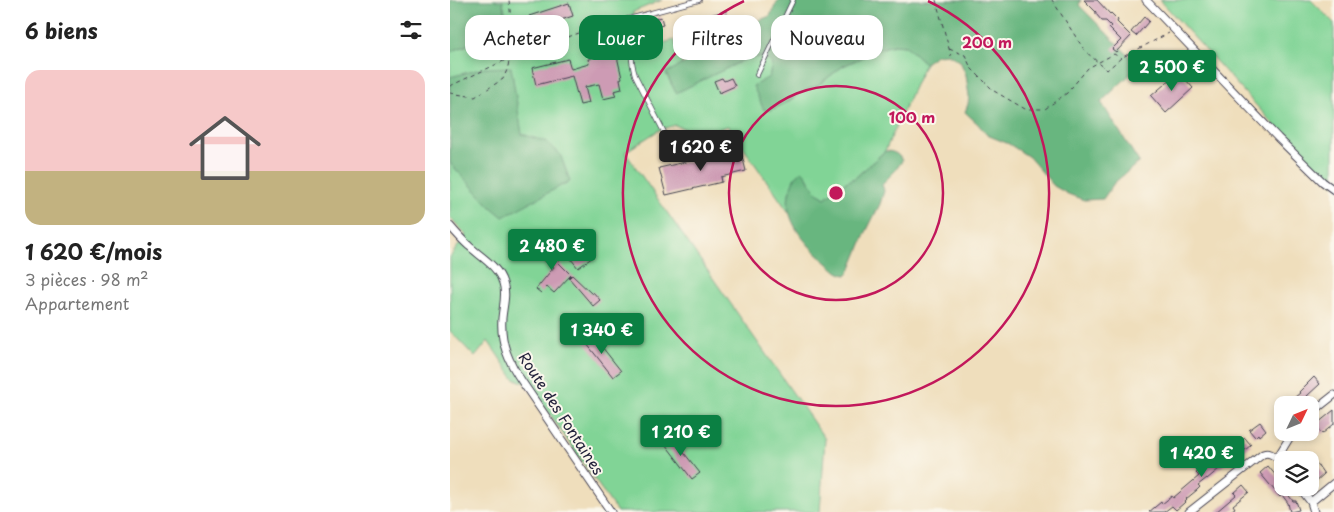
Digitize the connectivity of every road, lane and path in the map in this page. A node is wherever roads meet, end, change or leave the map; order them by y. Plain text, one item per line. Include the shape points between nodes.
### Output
1 (509, 0) edge
2 (699, 0) edge
3 (793, 0) edge
4 (936, 0) edge
5 (1052, 0) edge
6 (1146, 0) edge
7 (510, 15) edge
8 (643, 15) edge
9 (1175, 30) junction
10 (949, 49) junction
11 (951, 56) dead end
12 (1121, 58) junction
13 (506, 60) edge
14 (510, 60) edge
15 (631, 60) edge
16 (1099, 63) junction
17 (757, 75) dead end
18 (450, 86) edge
19 (450, 93) edge
20 (672, 148) dead end
21 (1334, 190) edge
22 (450, 226) edge
23 (1334, 395) edge
24 (1319, 407) edge
25 (1274, 456) edge
26 (1334, 483) edge
27 (1306, 496) edge
28 (1311, 502) junction
29 (611, 512) edge
30 (1189, 512) edge
31 (1314, 512) edge

1 - 7 path
2 - 8 lane
3 - 17 lane
4 - 10 path
5 - 16 path via 1085,52
6 - 9 street
9 - 12 path
9 - 21 street via 1278,138
10 - 11 path
10 - 16 path via 965,56 971,68 994,91 1025,109 1045,109 1067,93 1088,68
12 - 16 path via 1114,54
12 - 16 path via 1107,70
13 - 18 path
14 - 19 path via 503,79 475,97
15 - 20 lane via 635,75
22 - 29 street, Route des Fontaines via 501,277 505,290 502,336 513,369
23 - 24 street
25 - 30 street via 1266,452
26 - 28 street
27 - 28 street
28 - 31 street

